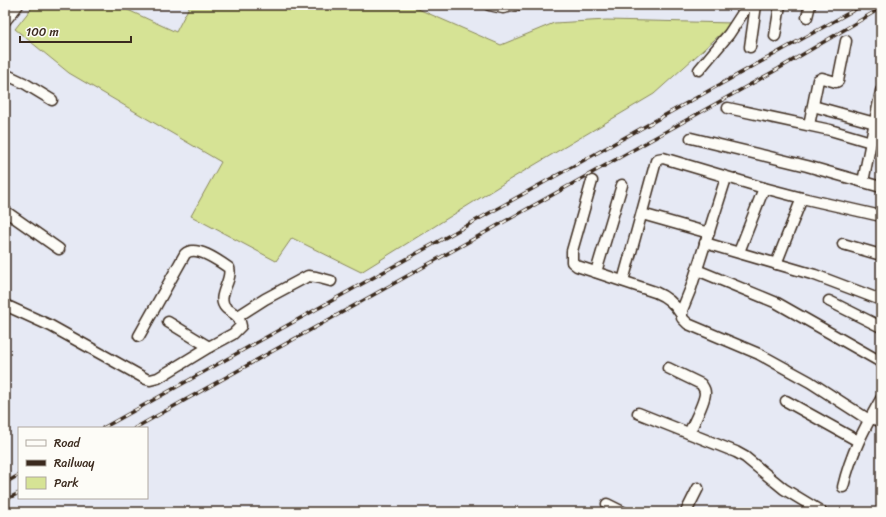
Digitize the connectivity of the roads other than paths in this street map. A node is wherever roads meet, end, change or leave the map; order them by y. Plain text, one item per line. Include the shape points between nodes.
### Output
1 (18, 5) edge
2 (489, 5) edge
3 (748, 5) edge
4 (756, 5) edge
5 (780, 5) edge
6 (810, 5) edge
7 (512, 6) edge
8 (807, 17) dead end
9 (5, 21) edge
10 (775, 36) dead end
11 (846, 41) dead end
12 (750, 47) dead end
13 (699, 70) dead end
14 (5, 74) edge
15 (881, 91) edge
16 (52, 100) dead end
17 (813, 106) junction
18 (728, 108) dead end
19 (875, 123) junction
20 (809, 125) junction
21 (691, 138) dead end
22 (871, 142) junction
23 (726, 178) junction
24 (592, 180) dead end
25 (863, 182) junction
26 (622, 185) dead end
27 (881, 187) edge
28 (764, 188) junction
29 (802, 198) junction
30 (5, 211) edge
31 (642, 214) junction
32 (881, 216) edge
33 (707, 238) junction
34 (842, 244) dead end
35 (59, 249) dead end
36 (739, 252) junction
37 (881, 255) edge
38 (776, 264) junction
39 (697, 270) junction
40 (596, 272) junction
41 (331, 281) dead end
42 (623, 281) junction
43 (881, 300) edge
44 (829, 301) dead end
45 (5, 305) edge
46 (681, 314) junction
47 (239, 318) junction
48 (168, 322) dead end
49 (881, 327) edge
50 (139, 336) dead end
51 (209, 347) junction
52 (881, 362) edge
53 (668, 368) dead end
54 (881, 399) edge
55 (786, 401) dead end
56 (638, 413) dead end
57 (870, 418) junction
58 (881, 422) edge
59 (689, 433) junction
60 (858, 441) junction
61 (698, 488) dead end
62 (843, 488) dead end
63 (607, 504) dead end
64 (623, 512) edge
65 (686, 512) edge
66 (822, 512) edge

1 - 9 street
2 - 7 street
3 - 13 street via 729,34
4 - 12 street
5 - 10 street
6 - 8 street
11 - 17 street via 838,82 819,79
14 - 16 street
15 - 19 street
17 - 19 street
17 - 20 street
18 - 20 street
19 - 22 street
20 - 22 street
21 - 25 street
22 - 25 street
23 - 28 street
23 - 31 street via 663,158 658,159
23 - 33 street
24 - 40 street via 571,258 574,265
25 - 27 street
26 - 40 street
28 - 29 street
28 - 36 street
29 - 32 street
29 - 38 street
30 - 35 street
31 - 33 street
31 - 42 street
33 - 36 street
33 - 39 street
34 - 37 street
36 - 38 street
38 - 43 street via 815,275
39 - 46 street
39 - 52 street via 777,303
40 - 42 street
41 - 47 street via 312,276 305,277 247,310
42 - 46 street via 666,297 674,303
44 - 49 street
45 - 51 street via 51,326 146,380 158,378
46 - 57 street via 688,324 759,354
47 - 50 street via 223,304 222,298 230,277 229,268 193,250 185,254
47 - 51 street via 241,326 238,330
48 - 51 street
53 - 59 street via 704,387 704,399
54 - 57 street
55 - 60 street
56 - 59 street
57 - 58 street
57 - 60 street
59 - 66 street via 740,454 773,480
60 - 62 street
61 - 65 street
63 - 64 street

